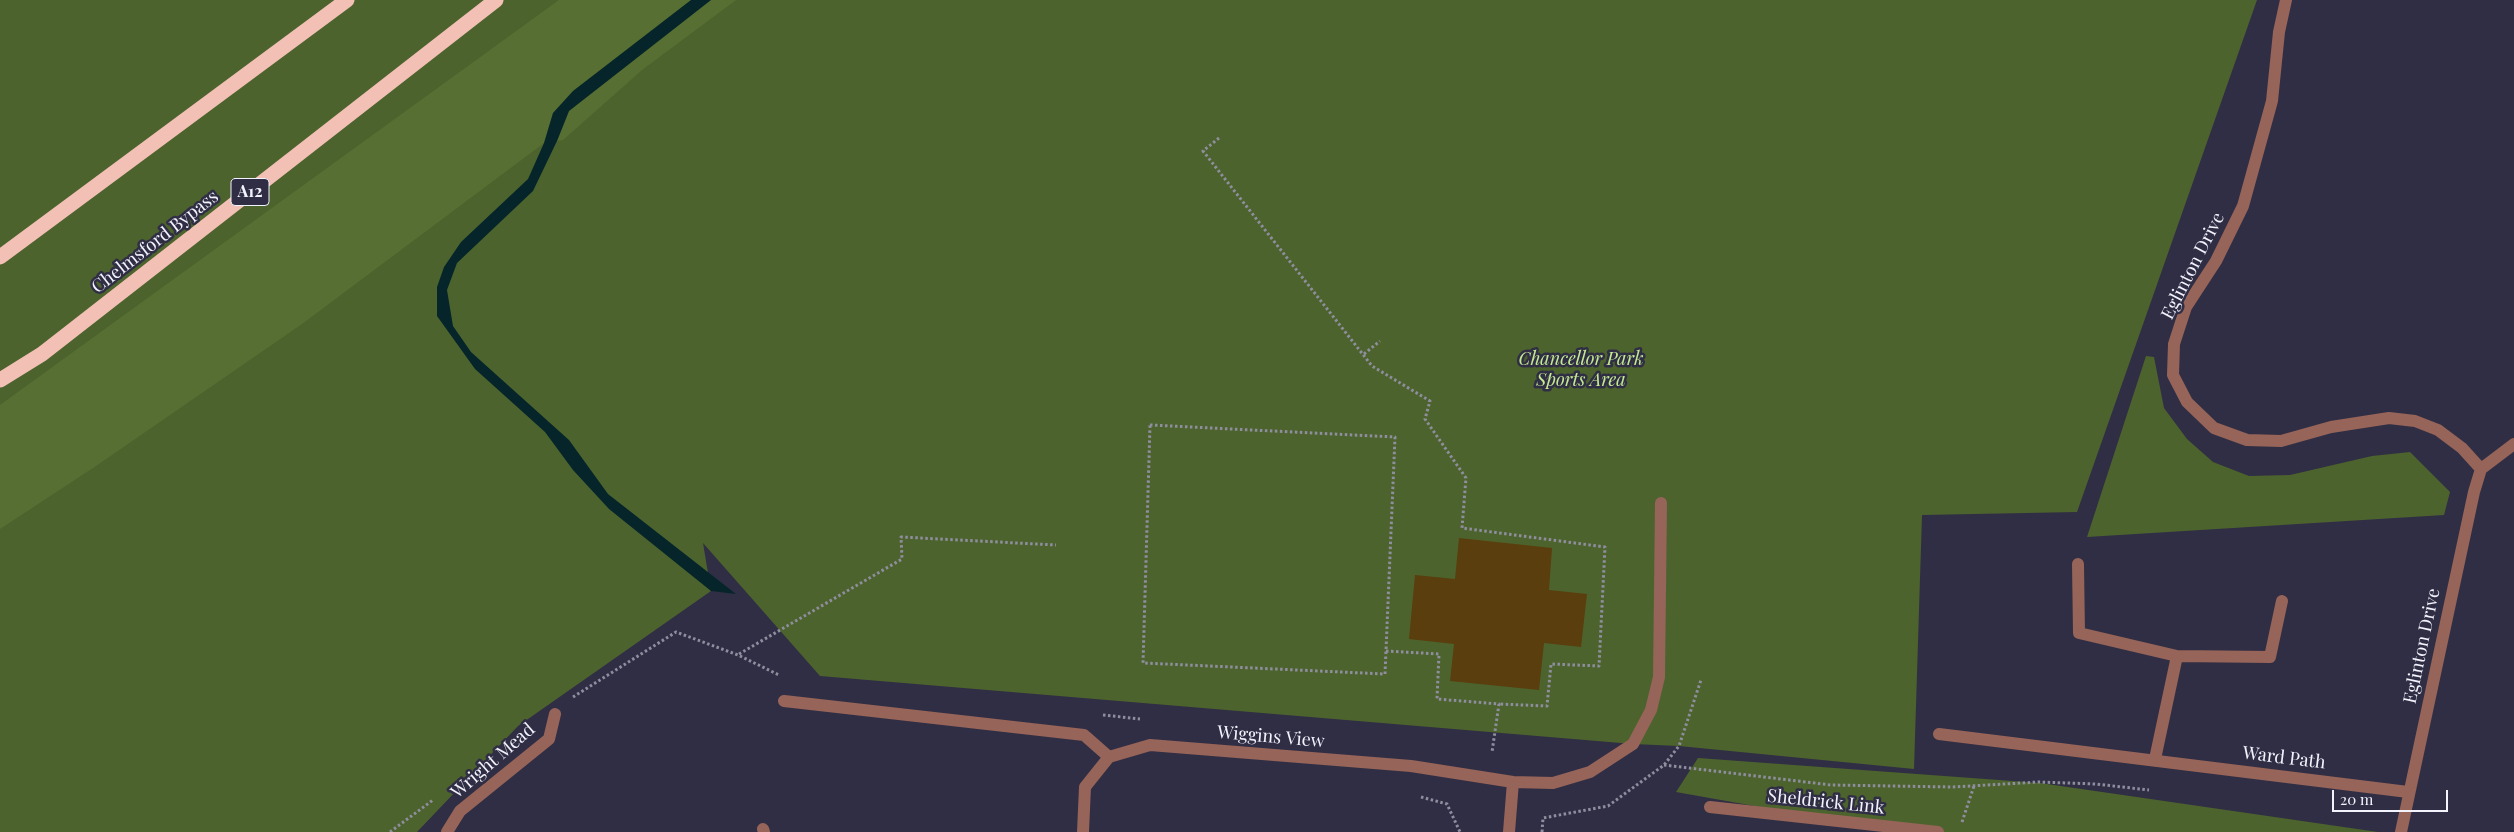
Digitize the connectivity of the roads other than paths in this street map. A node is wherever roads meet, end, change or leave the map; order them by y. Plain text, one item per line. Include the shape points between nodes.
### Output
1 (348, 0) edge
2 (496, 0) edge
3 (2286, 0) edge
4 (0, 257) edge
5 (0, 380) edge
6 (2514, 444) edge
7 (2481, 469) junction
8 (1661, 504) dead end
9 (2078, 564) dead end
10 (2282, 601) dead end
11 (2177, 656) junction
12 (784, 701) dead end
13 (555, 714) dead end
14 (1939, 734) dead end
15 (1109, 757) junction
16 (2155, 759) junction
17 (1513, 782) junction
18 (2408, 792) junction
19 (1710, 807) dead end
20 (447, 832) edge
21 (1083, 832) edge
22 (1509, 832) edge
23 (1938, 832) edge
24 (2401, 832) edge

1 - 4 highway
2 - 5 highway, Chelmsford Bypass / A12 via 42,354
3 - 7 street, Eglinton Drive via 2278,32 2272,101 2243,206 2216,261 2186,308 2174,344 2173,375 2187,402 2214,428 2246,440 2281,442 2331,427 2389,418 2415,421 2438,430 2462,448
6 - 7 street
7 - 18 street, Eglinton Drive
8 - 17 street, Wiggins View via 1660,677 1651,710 1633,744 1590,772 1553,784
9 - 11 street via 2079,633
10 - 11 street via 2270,657
11 - 16 street
12 - 15 street via 1084,735
13 - 20 street, Wright Mead via 549,739 460,811
14 - 16 street, Ward Path
15 - 17 street, Wiggins View via 1150,745 1411,766
15 - 21 street via 1085,787
16 - 18 street, Ward Path
17 - 22 street
18 - 24 street, Eglinton Drive
19 - 23 street, Sheldrick Link

